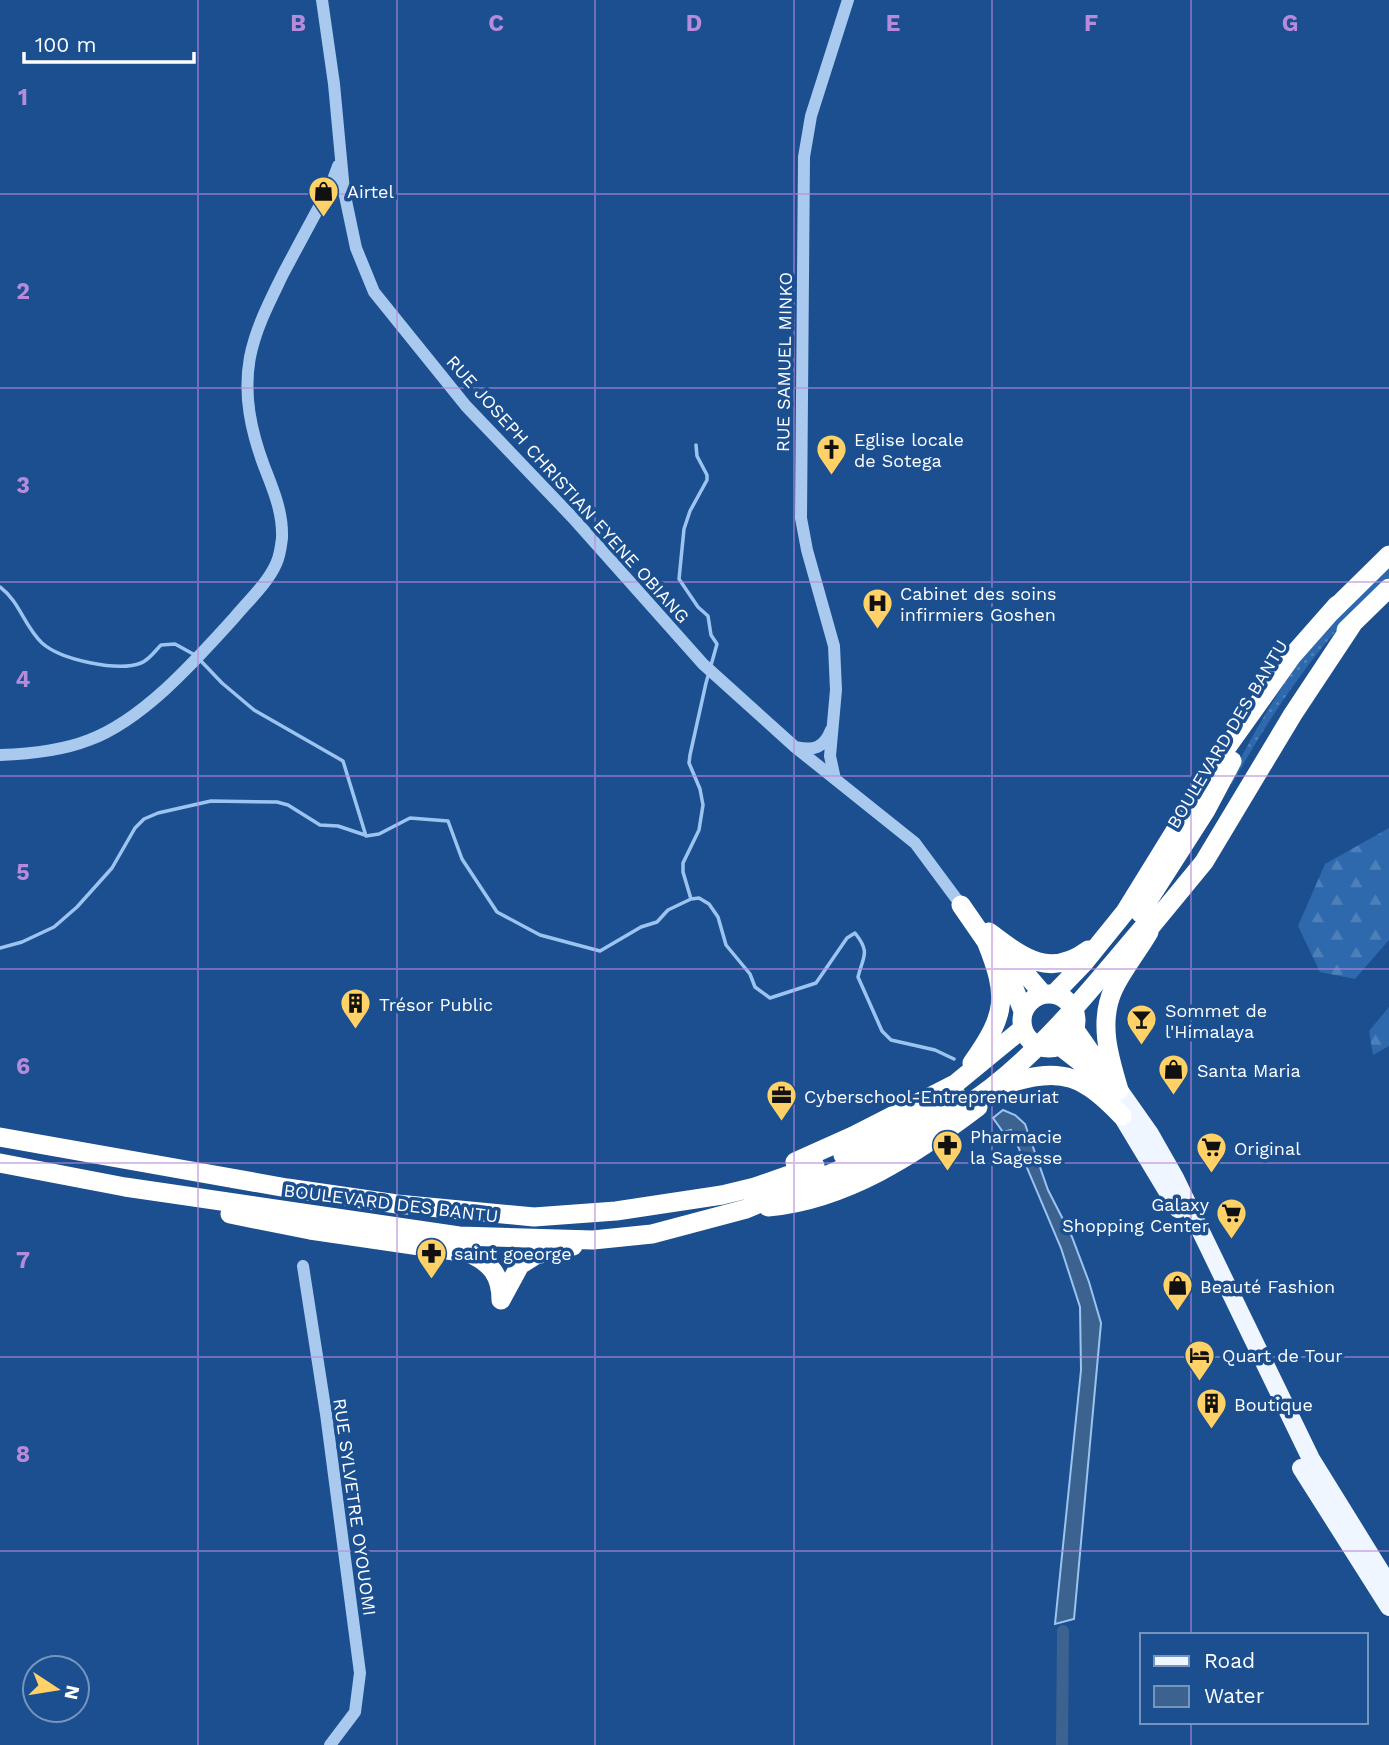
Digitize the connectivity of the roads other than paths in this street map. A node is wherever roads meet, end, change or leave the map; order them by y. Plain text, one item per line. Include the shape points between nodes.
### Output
1 (322, 0) edge
2 (848, 0) edge
3 (339, 158) junction
4 (318, 206) junction
5 (348, 214) junction
6 (1389, 555) edge
7 (1389, 588) edge
8 (1337, 605) junction
9 (833, 727) junction
10 (795, 747) junction
11 (0, 755) edge
12 (835, 779) junction
13 (961, 905) joint
14 (1147, 920) junction
15 (1108, 934) junction
16 (988, 936) junction
17 (1049, 994) junction
18 (1023, 1020) junction
19 (1075, 1023) junction
20 (1054, 1047) junction
21 (958, 1082) junction
22 (1010, 1083) junction
23 (1119, 1090) junction
24 (1122, 1116) junction
25 (0, 1137) edge
26 (889, 1142) junction
27 (0, 1163) edge
28 (0, 1170) edge
29 (47, 1171) junction
30 (208, 1199) junction
31 (695, 1199) junction
32 (746, 1209) junction
33 (593, 1240) junction
34 (303, 1266) dead end
35 (1389, 1585) edge
36 (1389, 1606) edge
37 (330, 1745) edge

1 - 3 street, RUE JOSEPH CHRISTIAN EYENE OBIANG
2 - 9 street, RUE SAMUEL MINKO via 808,128 802,209 801,518 834,646
3 - 4 street
3 - 5 street, RUE JOSEPH CHRISTIAN EYENE OBIANG
4 - 5 street via 335,199
4 - 11 street via 263,314 249,367 248,412 279,509 280,551 268,577 192,664 150,702 90,740 53,750
5 - 10 street, RUE JOSEPH CHRISTIAN EYENE OBIANG via 374,292 466,406 703,664
6 - 8 highway, BOULEVARD DES BANTU
7 - 14 highway, BOULEVARD DES BANTU via 1354,622 1297,694 1171,892
8 - 14 highway, BOULEVARD DES BANTU via 1272,694
8 - 15 highway via 1292,656 1225,750
9 - 10 street via 816,749
9 - 12 street, RUE SAMUEL MINKO via 830,756
10 - 12 street, RUE JOSEPH CHRISTIAN EYENE OBIANG
12 - 13 street, RUE JOSEPH CHRISTIAN EYENE OBIANG via 915,843
13 - 16 highway
14 - 19 highway
14 - 23 highway via 1108,1003 1107,1038
14 - 26 highway, bridge via 1055,1028 1006,1075 952,1115
15 - 16 highway via 1069,961 1047,964
15 - 17 highway
16 - 17 highway
16 - 18 highway via 1008,973
16 - 21 highway via 1002,986 1000,1009 991,1034
17 - 18 highway via 1029,1002
17 - 19 highway via 1072,1006
18 - 20 highway via 1031,1042
18 - 21 highway
19 - 20 highway via 1070,1038
19 - 23 highway
20 - 22 highway
20 - 24 highway via 1083,1065
21 - 31 highway via 832,1146
22 - 24 highway via 1044,1074 1066,1077 1092,1088
22 - 32 highway via 932,1141 851,1185 812,1200
23 - 35 main road via 1175,1178 1311,1459
24 - 36 main road via 1187,1226 1300,1466
25 - 31 highway, BOULEVARD DES BANTU via 298,1189 501,1216 563,1216
26 - 31 highway, BOULEVARD DES BANTU via 741,1191
26 - 32 highway, BOULEVARD DES BANTU
27 - 29 highway, BOULEVARD DES BANTU
28 - 29 highway
29 - 30 highway, BOULEVARD DES BANTU
30 - 33 highway, BOULEVARD DES BANTU via 459,1236
30 - 33 highway via 228,1214 265,1222 468,1253 492,1268 501,1300 514,1272 528,1259
32 - 33 highway, BOULEVARD DES BANTU via 652,1234
34 - 37 street, RUE SYLVETRE OYOUOMI via 360,1674 355,1712

